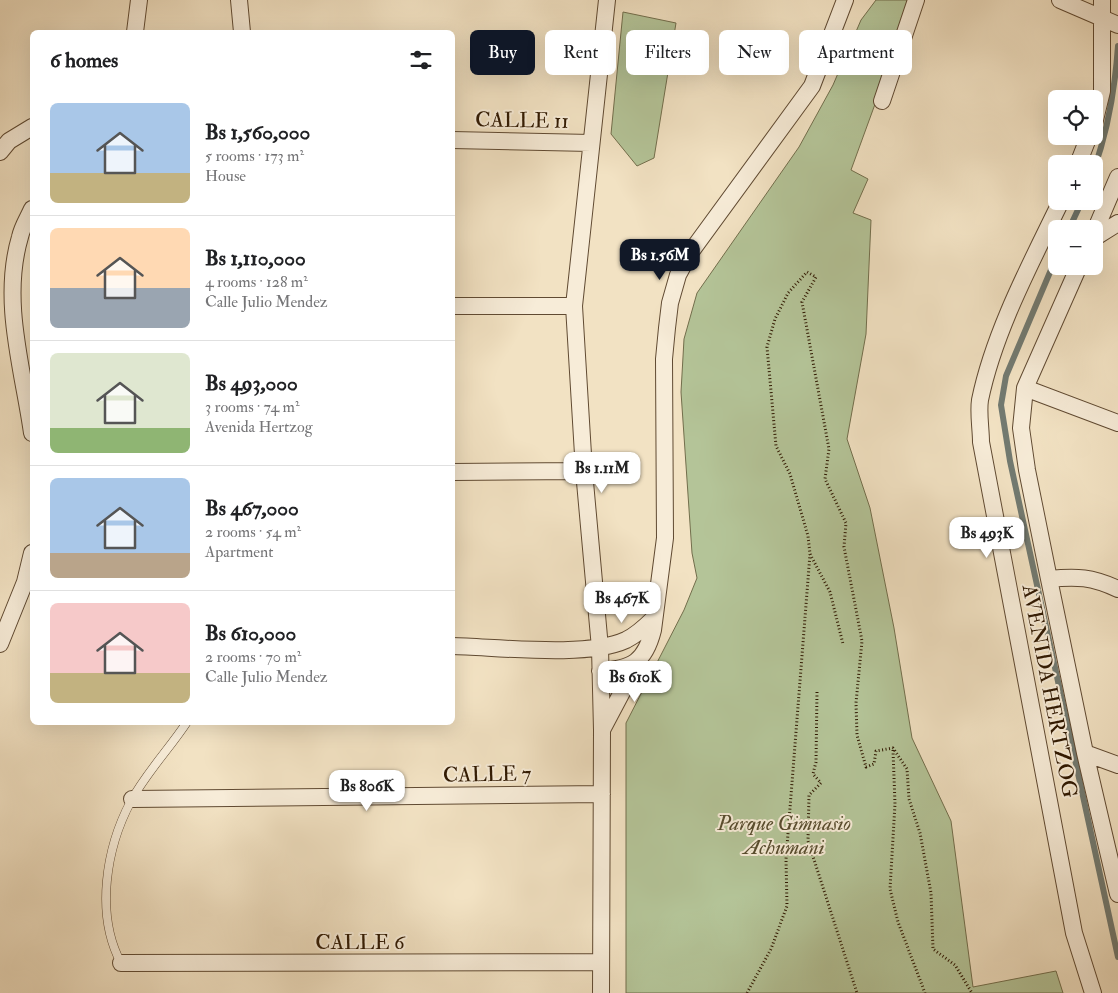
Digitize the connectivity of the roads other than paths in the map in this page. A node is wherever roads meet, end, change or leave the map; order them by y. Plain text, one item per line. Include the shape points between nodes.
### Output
1 (139, 0) edge
2 (239, 0) edge
3 (607, 0) edge
4 (845, 0) edge
5 (916, 0) edge
6 (1060, 0) edge
7 (1102, 0) edge
8 (1103, 18) junction
9 (1118, 25) edge
10 (135, 30) edge
11 (242, 30) edge
12 (1102, 90) edge
13 (882, 101) dead end
14 (30, 129) edge
15 (455, 140) edge
16 (591, 143) junction
17 (0, 152) edge
18 (1118, 177) edge
19 (1057, 210) edge
20 (30, 214) edge
21 (1099, 220) edge
22 (1118, 223) edge
23 (1103, 232) edge
24 (1075, 275) edge
25 (455, 306) edge
26 (574, 306) junction
27 (1025, 388) junction
28 (30, 422) edge
29 (1118, 423) edge
30 (584, 471) junction
31 (455, 472) edge
32 (30, 560) edge
33 (1048, 579) junction
34 (1118, 589) edge
35 (653, 619) junction
36 (0, 644) edge
37 (455, 646) edge
38 (600, 648) junction
39 (639, 660) junction
40 (600, 671) junction
41 (186, 725) edge
42 (602, 730) junction
43 (1085, 753) junction
44 (1118, 765) edge
45 (602, 794) junction
46 (132, 799) junction
47 (1118, 894) edge
48 (600, 962) junction
49 (121, 963) joint
50 (601, 993) edge
51 (1093, 993) edge

1 - 10 street
2 - 11 street
3 - 16 street
4 - 35 street via 812,86 690,253 678,275 670,303 664,359 665,538
5 - 13 street
6 - 8 street
7 - 8 street
8 - 9 street
8 - 12 street
14 - 17 street via 8,141
15 - 16 street, CALLE 11
16 - 26 street
18 - 21 street
19 - 51 street, AVENIDA HERTZOG via 1022,280 997,346 980,402 981,442 1074,933
20 - 28 street via 20,236 12,280 13,324
22 - 23 street
24 - 27 street, AVENIDA HERTZOG
25 - 26 street
26 - 30 street
27 - 29 street
27 - 33 street, AVENIDA HERTZOG via 1021,428 1023,445
30 - 31 street
30 - 38 street
32 - 36 street
33 - 34 street via 1077,576
33 - 43 street, AVENIDA HERTZOG
35 - 38 street via 631,637
35 - 39 street via 650,640
37 - 38 street
38 - 40 street
39 - 40 street via 622,669
39 - 42 street
40 - 42 street
41 - 46 lane
42 - 45 street
43 - 44 street
43 - 47 street, AVENIDA HERTZOG
45 - 46 street, CALLE 7
45 - 48 street
46 - 49 lane via 116,835 108,873 107,911 112,947
48 - 49 street, CALLE 6
48 - 50 street

